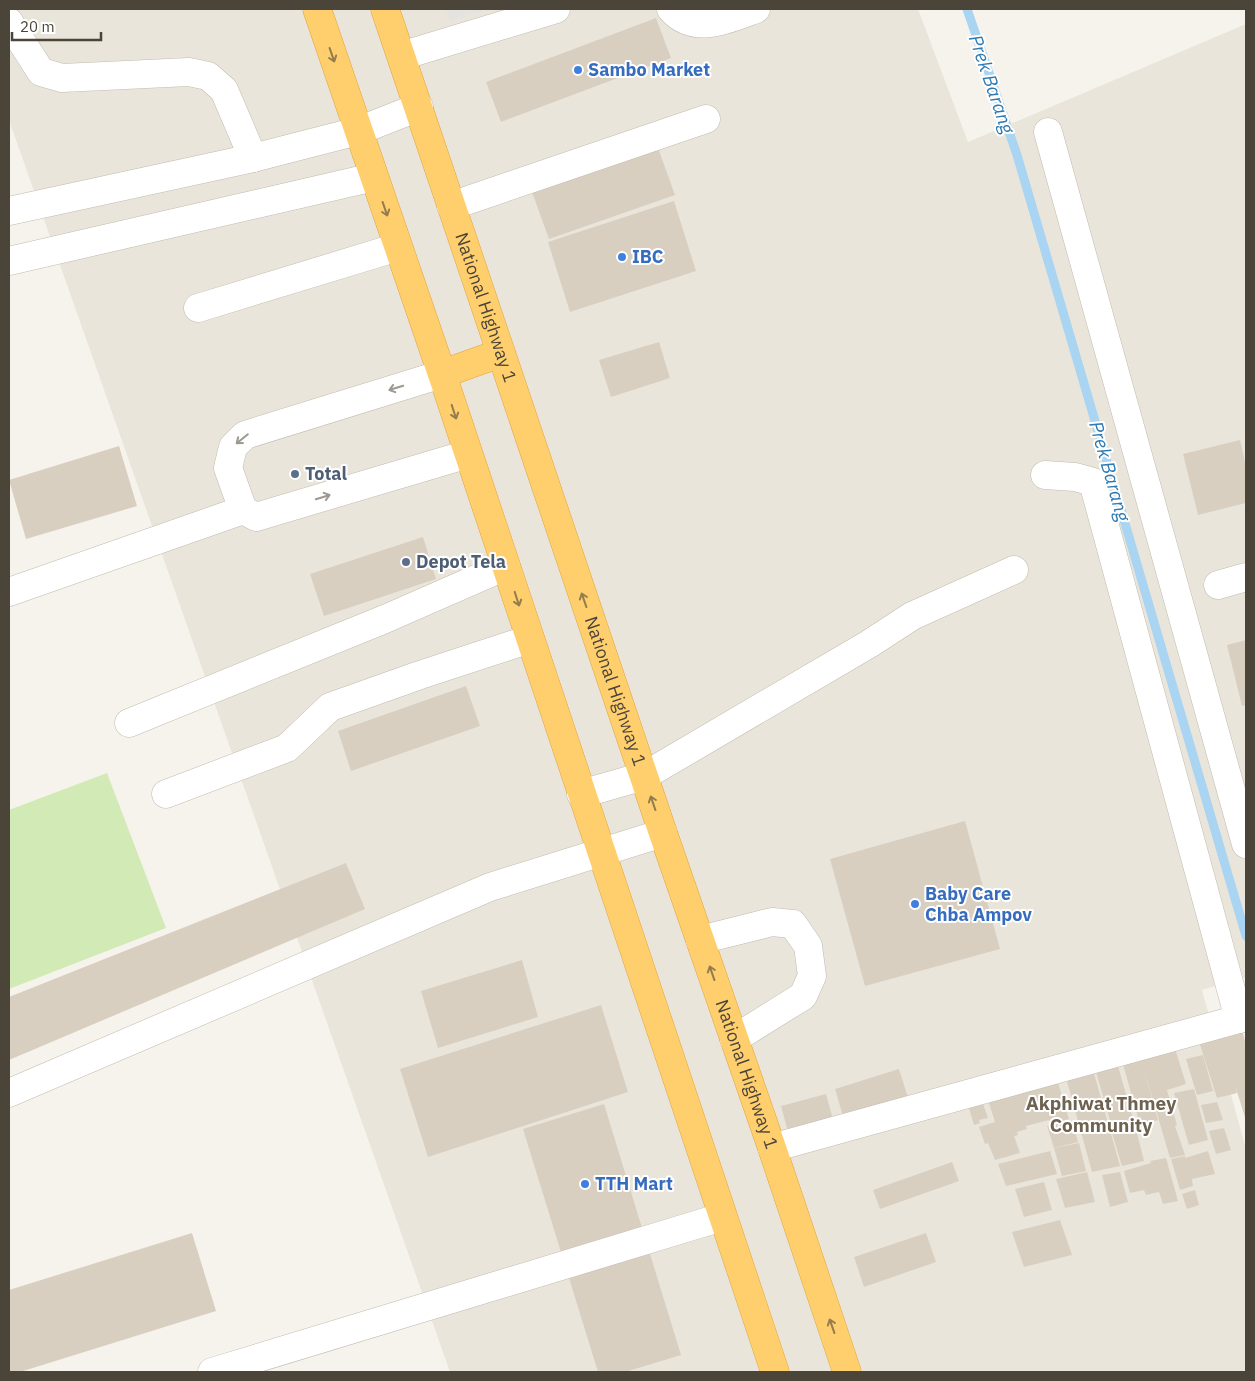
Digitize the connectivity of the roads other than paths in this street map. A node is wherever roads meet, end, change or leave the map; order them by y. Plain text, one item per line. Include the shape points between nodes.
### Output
1 (317, 9) edge
2 (385, 9) edge
3 (556, 9) edge
4 (672, 9) edge
5 (756, 9) edge
6 (9, 22) edge
7 (401, 56) junction
8 (419, 107) junction
9 (706, 119) dead end
10 (358, 131) junction
11 (1048, 132) dead end
12 (253, 158) junction
13 (374, 177) junction
14 (452, 206) junction
15 (9, 211) edge
16 (398, 247) junction
17 (9, 261) edge
18 (198, 308) dead end
19 (501, 353) junction
20 (442, 374) junction
21 (468, 454) junction
22 (1046, 475) dead end
23 (244, 510) junction
24 (506, 566) junction
25 (1014, 570) dead end
26 (1246, 577) edge
27 (1218, 585) dead end
28 (9, 592) edge
29 (530, 639) junction
30 (129, 723) dead end
31 (644, 776) junction
32 (166, 794) dead end
33 (581, 794) junction
34 (663, 833) junction
35 (1246, 844) edge
36 (600, 852) junction
37 (700, 940) junction
38 (1242, 1018) edge
39 (734, 1039) junction
40 (9, 1093) edge
41 (772, 1148) junction
42 (722, 1217) junction
43 (212, 1372) edge
44 (775, 1372) edge
45 (847, 1372) edge

1 -> 10 highway
2 - 7 highway, National Highway 1
3 - 7 street
4 - 5 street via 691,23 718,23
6 - 12 street via 40,72 62,78 190,72 208,76 224,90
7 - 8 highway, National Highway 1
8 - 10 street
8 - 14 highway, National Highway 1
9 - 14 street
10 - 12 street
10 - 13 highway
11 - 35 street
12 - 15 street
13 -> 16 highway
13 - 17 street
14 - 19 highway, National Highway 1
16 - 18 street
16 - 20 highway
19 - 20 highway
31 -> 19 highway, National Highway 1
20 -> 21 highway
20 -> 23 street via 245,435 233,448 228,468
23 -> 21 street via 256,517
21 - 24 highway
22 - 38 street via 1093,482
23 - 28 street
24 -> 29 highway
24 - 30 street
25 - 31 street via 912,616 870,644
26 - 27 street
29 - 32 street via 330,707 287,748
29 - 33 highway
31 - 33 street
34 -> 31 highway, National Highway 1
33 - 36 highway
34 - 36 street
34 - 37 highway, National Highway 1
36 - 40 street via 490,887
36 - 42 highway
39 -> 37 highway, National Highway 1
37 - 39 street via 772,922 793,924 808,946 812,976 803,996
38 - 41 street
39 - 41 highway, National Highway 1
45 -> 41 highway, National Highway 1
42 - 43 street
42 - 44 highway

